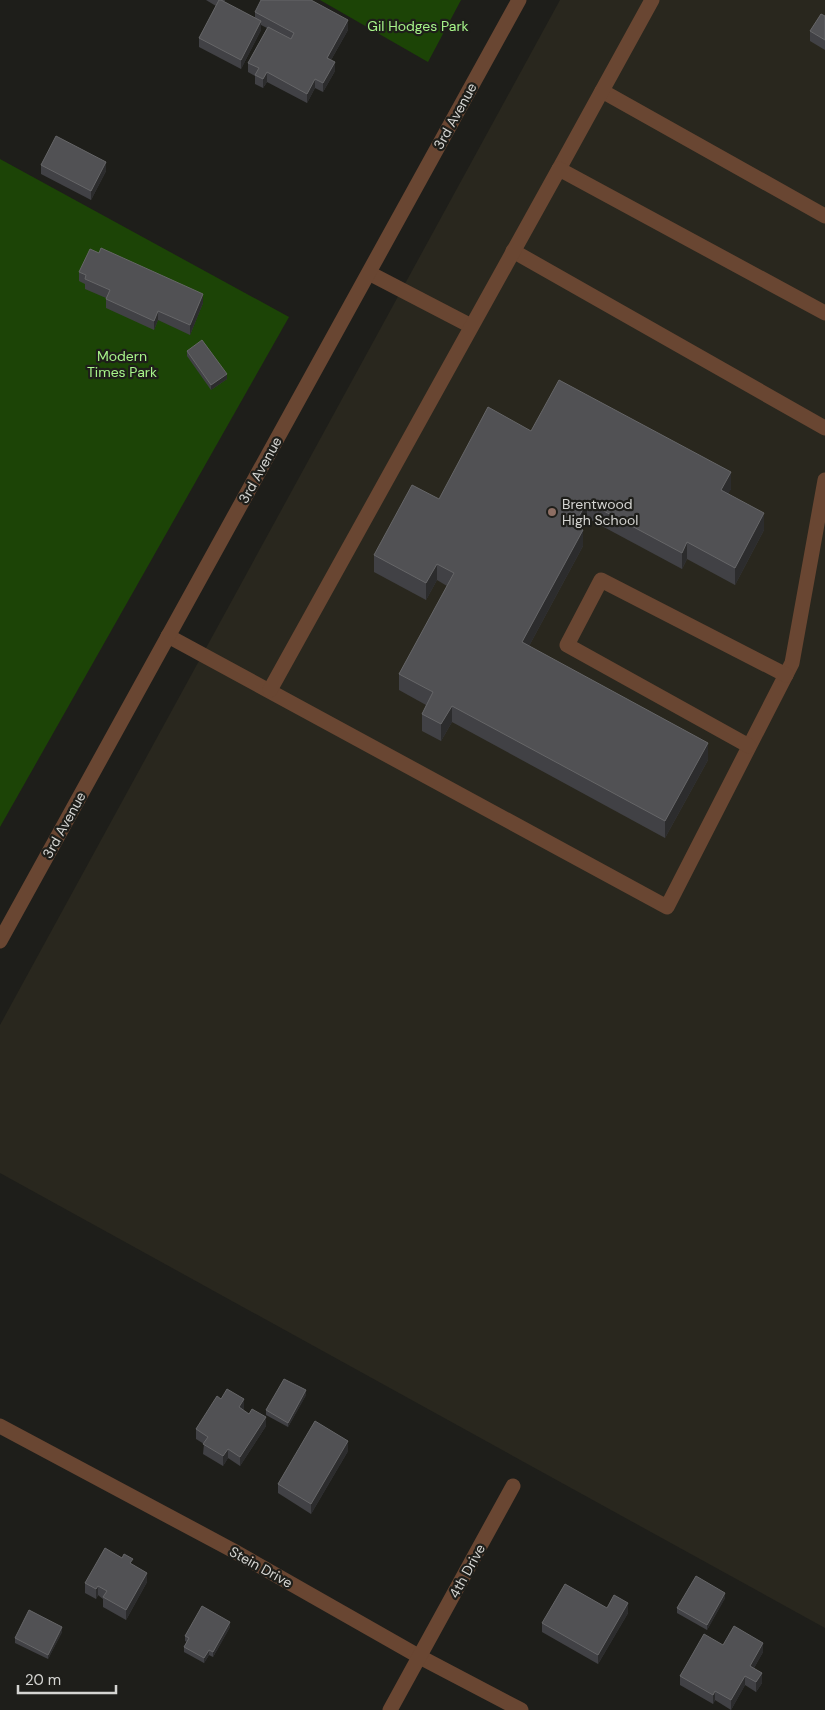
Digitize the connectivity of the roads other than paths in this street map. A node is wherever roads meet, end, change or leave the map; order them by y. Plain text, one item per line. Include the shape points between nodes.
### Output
1 (519, 0) edge
2 (652, 0) edge
3 (602, 91) junction
4 (559, 168) junction
5 (825, 216) edge
6 (513, 251) junction
7 (369, 273) junction
8 (825, 313) edge
9 (471, 326) junction
10 (825, 428) edge
11 (825, 480) edge
12 (168, 636) junction
13 (786, 675) junction
14 (270, 690) junction
15 (749, 746) junction
16 (0, 941) edge
17 (0, 1426) edge
18 (513, 1486) dead end
19 (420, 1657) junction
20 (390, 1710) edge
21 (521, 1710) edge

1 - 7 street, 3rd Avenue
2 - 3 street
3 - 4 street
3 - 5 street
4 - 6 street
4 - 8 street
6 - 9 street
6 - 10 street
7 - 9 street
7 - 12 street, 3rd Avenue
9 - 14 street
11 - 13 street via 792,663
12 - 14 street
12 - 16 street, 3rd Avenue
13 - 15 street
13 - 15 street via 601,580 567,644
14 - 15 street via 667,907
17 - 19 street, Stein Drive
18 - 19 street, 4th Drive
19 - 20 street, 4th Drive
19 - 21 street, Stein Drive

